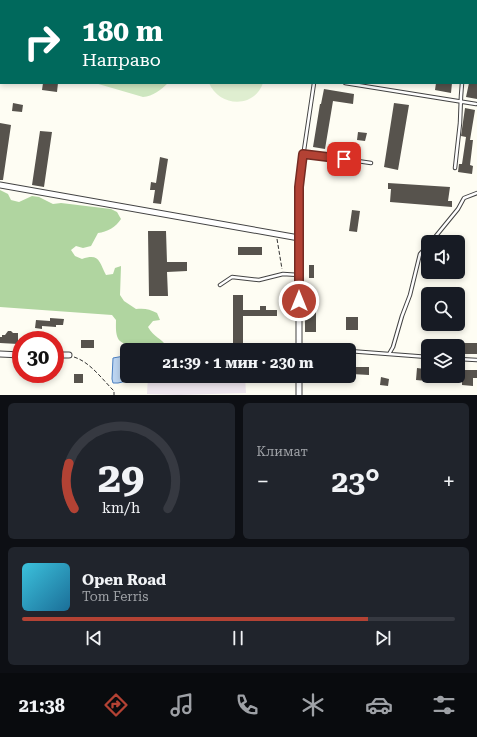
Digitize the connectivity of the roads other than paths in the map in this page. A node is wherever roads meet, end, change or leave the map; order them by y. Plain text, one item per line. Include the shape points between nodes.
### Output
1 (314, 84) edge
2 (350, 84) edge
3 (462, 84) edge
4 (461, 101) junction
5 (476, 104) dead end
6 (303, 154) junction
7 (371, 163) dead end
8 (455, 168) dead end
9 (0, 185) edge
10 (477, 193) edge
11 (437, 235) edge
12 (299, 238) junction
13 (421, 253) edge
14 (299, 275) junction
15 (220, 285) dead end
16 (299, 343) edge
17 (356, 352) edge
18 (0, 354) edge
19 (389, 354) junction
20 (12, 355) edge
21 (64, 355) edge
22 (69, 355) road end
23 (421, 356) edge
24 (465, 359) edge
25 (477, 360) edge
26 (299, 383) edge
27 (299, 395) edge

1 - 6 lane
2 - 4 lane
3 - 4 lane
4 - 5 lane
4 - 8 lane
6 - 7 lane
6 - 12 lane via 299,187
9 - 12 street
10 - 11 lane via 464,198
12 - 14 street
13 - 19 lane via 410,296
14 - 15 lane via 283,274 259,280 232,277
14 - 16 street
17 - 19 lane
18 - 20 street
19 - 23 lane
21 - 22 street
24 - 25 lane
26 - 27 street

